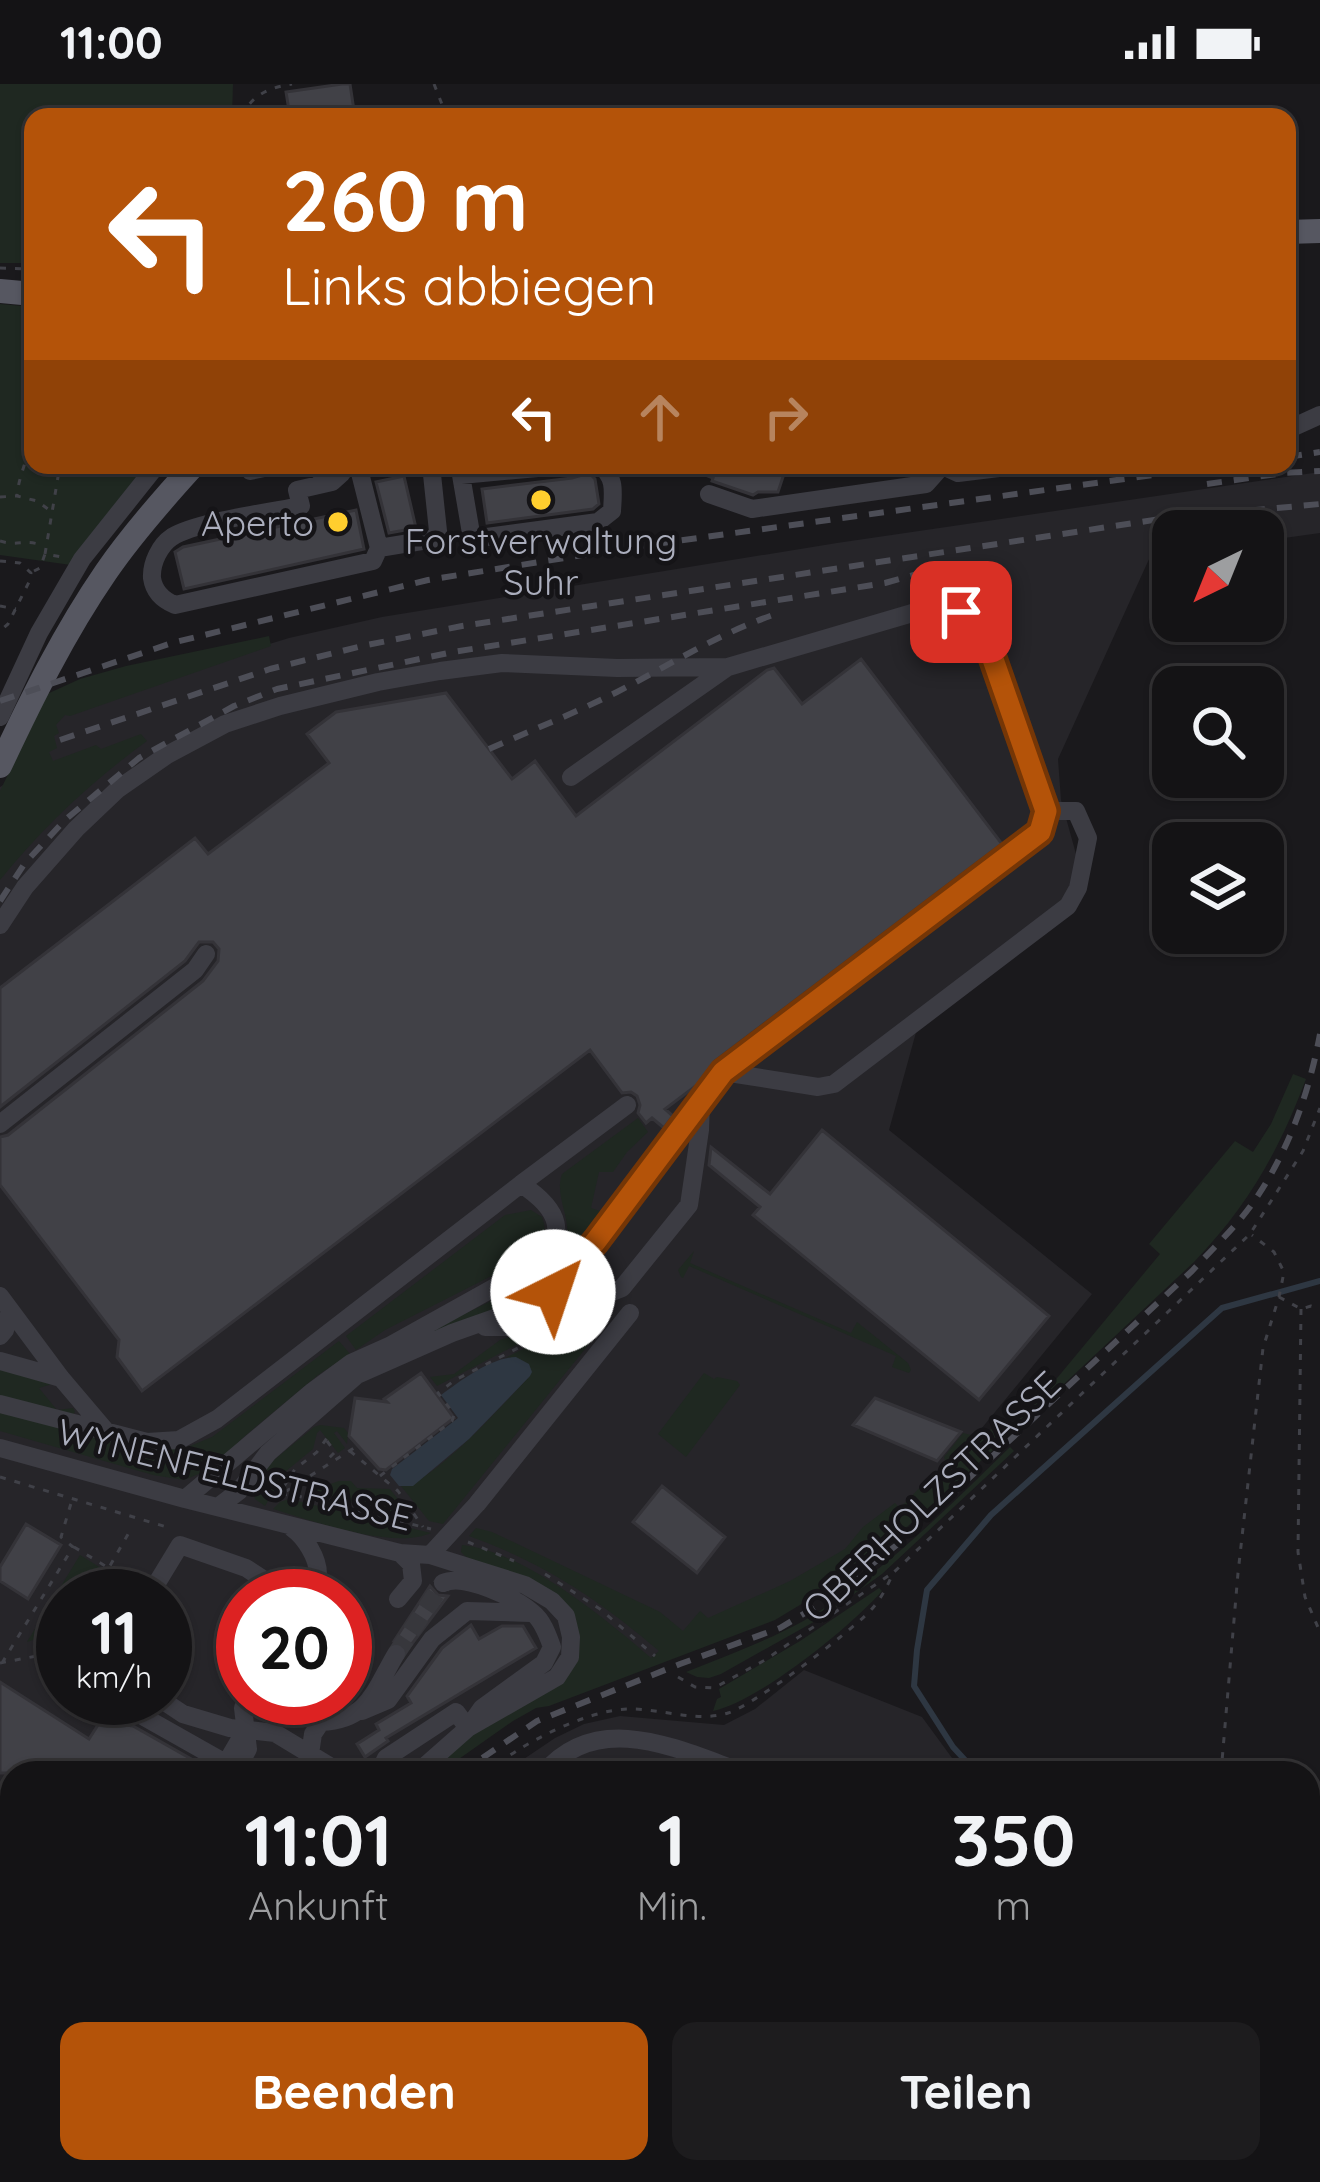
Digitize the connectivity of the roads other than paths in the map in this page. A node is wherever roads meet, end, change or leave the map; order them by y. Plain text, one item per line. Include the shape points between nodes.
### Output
1 (150, 474) edge
2 (186, 474) edge
3 (337, 474) edge
4 (360, 474) edge
5 (432, 474) edge
6 (468, 474) edge
7 (609, 474) edge
8 (934, 474) edge
9 (709, 494) dead end
10 (379, 548) junction
11 (728, 667) junction
12 (0, 716) edge
13 (0, 766) edge
14 (571, 777) dead end
15 (1046, 811) junction
16 (0, 926) edge
17 (206, 954) dead end
18 (723, 1072) junction
19 (701, 1102) junction
20 (627, 1105) dead end
21 (0, 1124) edge
22 (521, 1184) junction
23 (5, 1303) edge
24 (630, 1313) dead end
25 (469, 1328) junction
26 (0, 1336) edge
27 (421, 1338) junction
28 (0, 1361) edge
29 (61, 1378) junction
30 (325, 1392) junction
31 (0, 1404) edge
32 (106, 1431) junction
33 (0, 1448) edge
34 (185, 1499) junction
35 (218, 1507) junction
36 (277, 1514) junction
37 (400, 1553) junction
38 (430, 1555) junction
39 (162, 1569) edge
40 (248, 1569) edge
41 (317, 1569) edge
42 (443, 1582) dead end
43 (398, 1599) dead end
44 (535, 1613) junction
45 (397, 1654) tunnel mouth
46 (372, 1695) edge
47 (372, 1707) edge
48 (192, 1717) edge
49 (158, 1725) edge
50 (245, 1725) edge
51 (319, 1725) edge
52 (468, 1728) junction
53 (246, 1729) junction
54 (310, 1754) junction
55 (242, 1761) edge
56 (321, 1761) edge
57 (388, 1761) edge
58 (430, 1761) edge
59 (555, 1761) edge
60 (710, 1761) edge

1 - 12 street via 82,559
2 - 13 main road via 106,572
3 - 10 street via 297,490 301,506 169,539 155,558 155,587 175,605 373,561
4 - 10 street
5 - 10 street via 434,539
6 - 7 street via 461,476 472,539 598,522 611,512
8 - 9 street via 926,484 752,509
11 - 14 street
11 - 15 street via 926,609 961,612 978,625
11 - 16 street via 440,670 225,724 118,789 25,887
15 - 18 street via 1028,842
15 - 18 street via 1076,811 1088,838 1068,906 834,1084
17 - 21 street
18 - 19 street
19 - 25 street via 553,1292
19 - 25 street via 689,1205 622,1288 520,1327
20 - 22 street
22 - 27 street via 551,1210 555,1243
22 - 32 street via 217,1418 179,1440
23 - 26 street
23 - 29 street
24 - 38 street, WYNENFELDSTRASSE
25 - 27 street
27 - 30 street via 352,1363
28 - 29 street
29 - 32 street
30 - 34 street
30 - 35 street
31 - 32 street
33 - 34 street, WYNENFELDSTRASSE
34 - 35 street, WYNENFELDSTRASSE
35 - 36 street, WYNENFELDSTRASSE
36 - 37 street, WYNENFELDSTRASSE
36 - 41 street via 302,1535
37 - 38 street, WYNENFELDSTRASSE
37 - 43 street via 412,1581
38 - 52 street via 551,1600 571,1637 557,1677
39 - 40 street via 178,1538
42 - 44 street via 483,1585
44 - 47 street via 467,1611 432,1640 388,1700
44 - 52 street via 552,1647 544,1663 482,1708
45 - 46 street
48 - 53 street
49 - 53 street via 222,1761
50 - 53 street
51 - 54 street
52 - 57 street via 456,1712
52 - 58 street
53 - 54 street via 275,1732
53 - 55 street
54 - 56 street
59 - 60 street via 606,1738 652,1741

